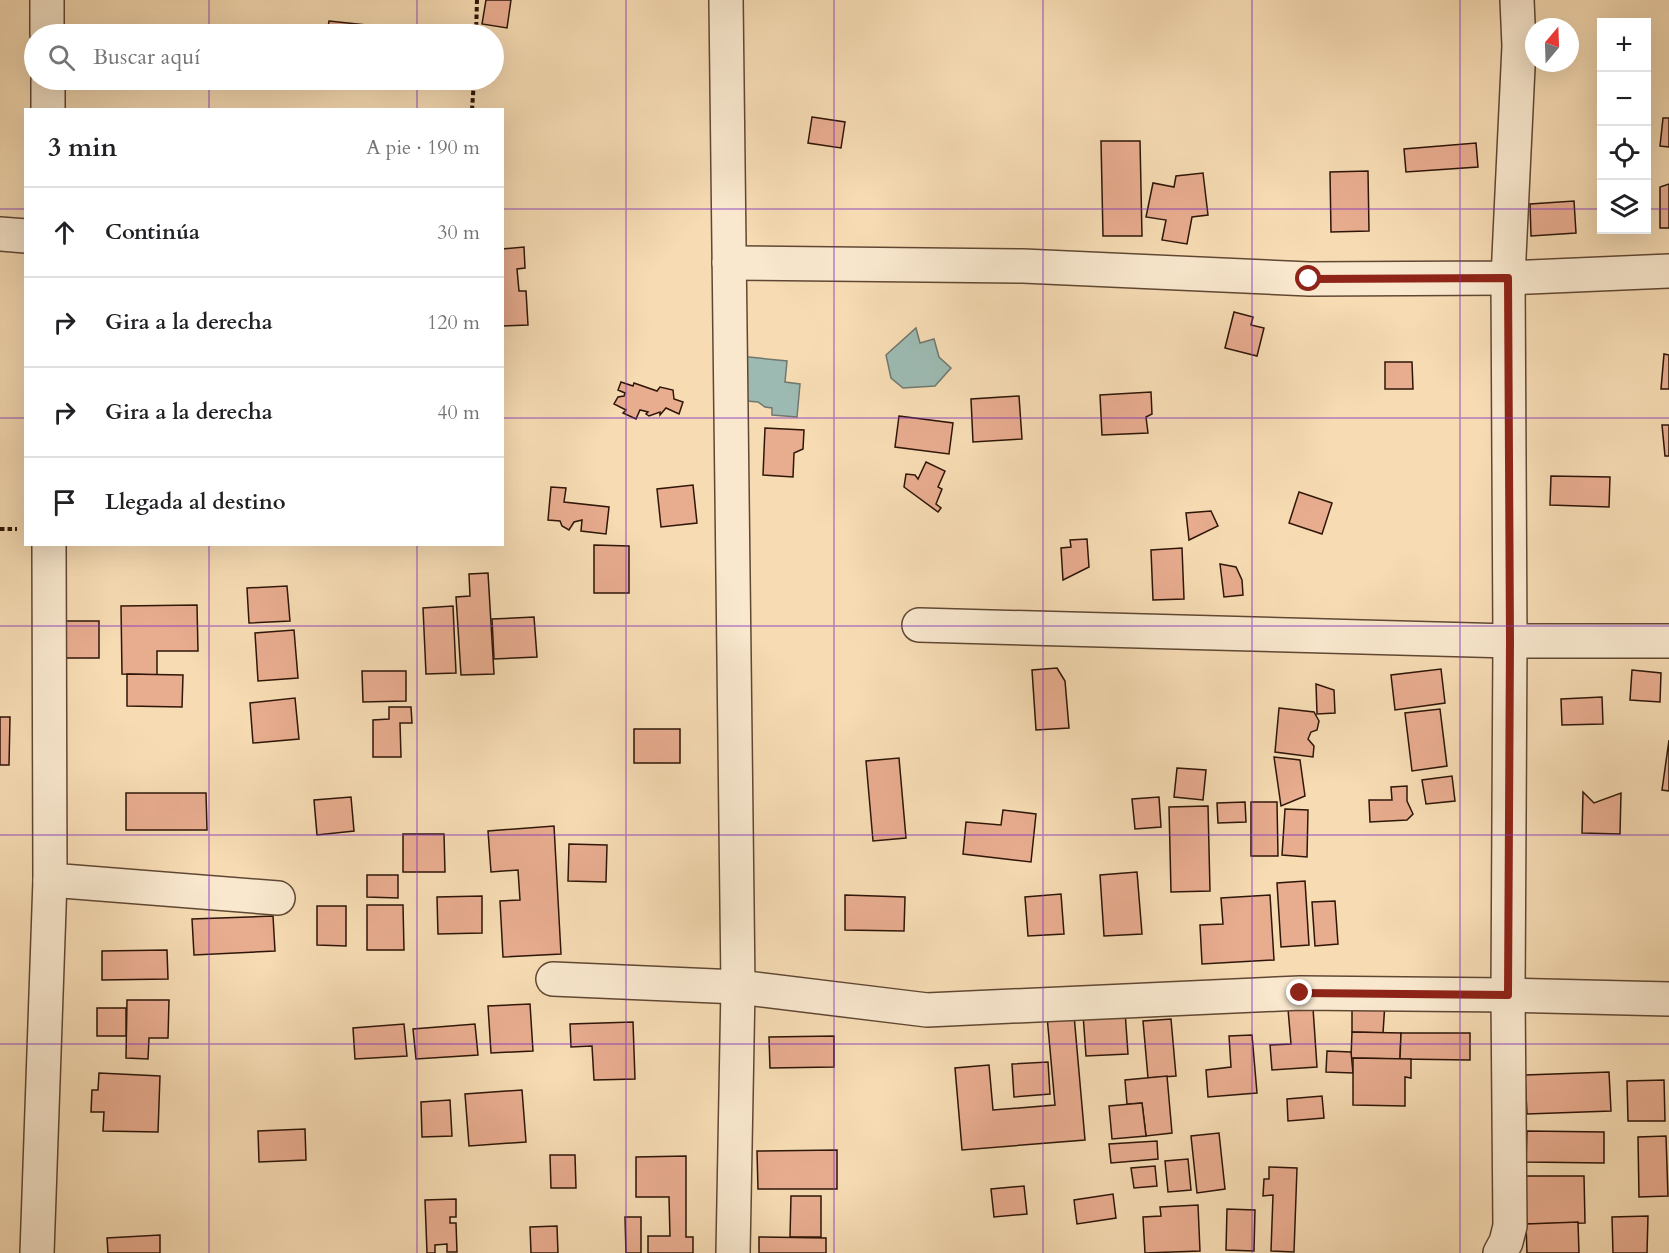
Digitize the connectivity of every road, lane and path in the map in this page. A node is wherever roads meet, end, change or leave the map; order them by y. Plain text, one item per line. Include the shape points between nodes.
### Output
1 (47, 0) edge
2 (477, 0) edge
3 (726, 0) edge
4 (1516, 0) edge
5 (47, 24) edge
6 (476, 24) edge
7 (48, 90) edge
8 (473, 90) edge
9 (48, 108) edge
10 (472, 108) edge
11 (0, 234) edge
12 (24, 236) edge
13 (729, 263) junction
14 (1669, 271) edge
15 (1508, 278) junction
16 (49, 546) edge
17 (919, 625) dead end
18 (1510, 641) junction
19 (1669, 641) edge
20 (50, 880) junction
21 (278, 898) dead end
22 (553, 979) dead end
23 (738, 987) junction
24 (1508, 995) junction
25 (1669, 999) edge
26 (37, 1253) edge
27 (733, 1253) edge
28 (1500, 1253) edge

1 - 5 street
2 - 6 path
3 - 13 street
4 - 15 street via 1519,46
7 - 9 street
8 - 10 path
11 - 12 street
13 - 15 street via 1023,266 1309,279
13 - 23 street
14 - 15 street
15 - 18 street
16 - 20 street
17 - 18 street
18 - 19 street
18 - 24 street
20 - 21 street
20 - 26 street
22 - 23 street
23 - 24 street via 927,1010 1300,993
23 - 27 street
24 - 25 street
24 - 28 street via 1510,1226

